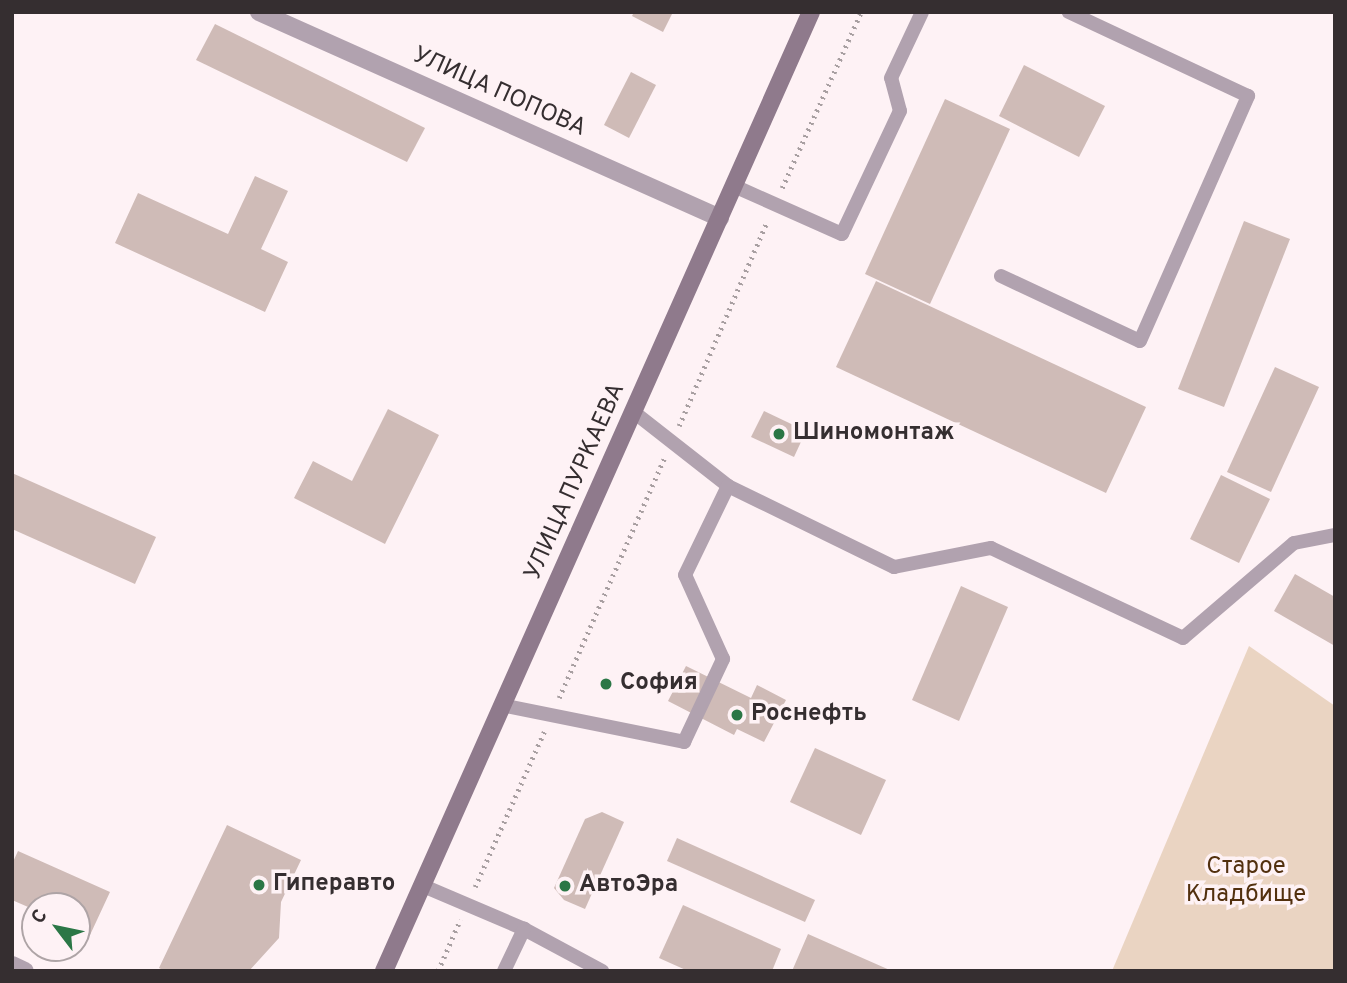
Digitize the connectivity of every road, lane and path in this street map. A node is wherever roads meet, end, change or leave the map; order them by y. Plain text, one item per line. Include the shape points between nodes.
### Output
1 (259, 12) edge
2 (811, 12) edge
3 (861, 12) edge
4 (922, 12) edge
5 (1069, 12) edge
6 (734, 186) junction
7 (775, 204) junction
8 (720, 218) junction
9 (1001, 276) dead end
10 (635, 413) junction
11 (672, 442) junction
12 (728, 486) junction
13 (1335, 535) edge
14 (500, 705) junction
15 (551, 716) junction
16 (421, 886) junction
17 (467, 905) junction
18 (524, 929) junction
19 (12, 965) edge
20 (25, 971) edge
21 (384, 971) edge
22 (438, 971) edge
23 (504, 971) edge
24 (602, 971) edge

1 - 8 street, УЛИЦА ПОПОВА
2 - 6 main road, УЛИЦА ПУРКАЕВА
3 - 7 path
4 - 7 lane via 891,78 900,111 842,234
5 - 9 lane via 1248,96 1140,341
6 - 7 lane
6 - 8 main road, УЛИЦА ПУРКАЕВА
7 - 11 path
8 - 10 main road, УЛИЦА ПУРКАЕВА
10 - 11 lane
10 - 14 main road, УЛИЦА ПУРКАЕВА
11 - 12 lane
11 - 15 path
12 - 13 lane via 894,568 990,548 1183,638 1294,543
12 - 15 lane via 685,575 723,659 684,742
14 - 15 lane
14 - 16 main road, УЛИЦА ПУРКАЕВА
15 - 17 path
16 - 17 lane
16 - 21 main road, УЛИЦА ПУРКАЕВА
17 - 18 lane
17 - 22 path
18 - 23 lane
18 - 24 lane
19 - 20 street

